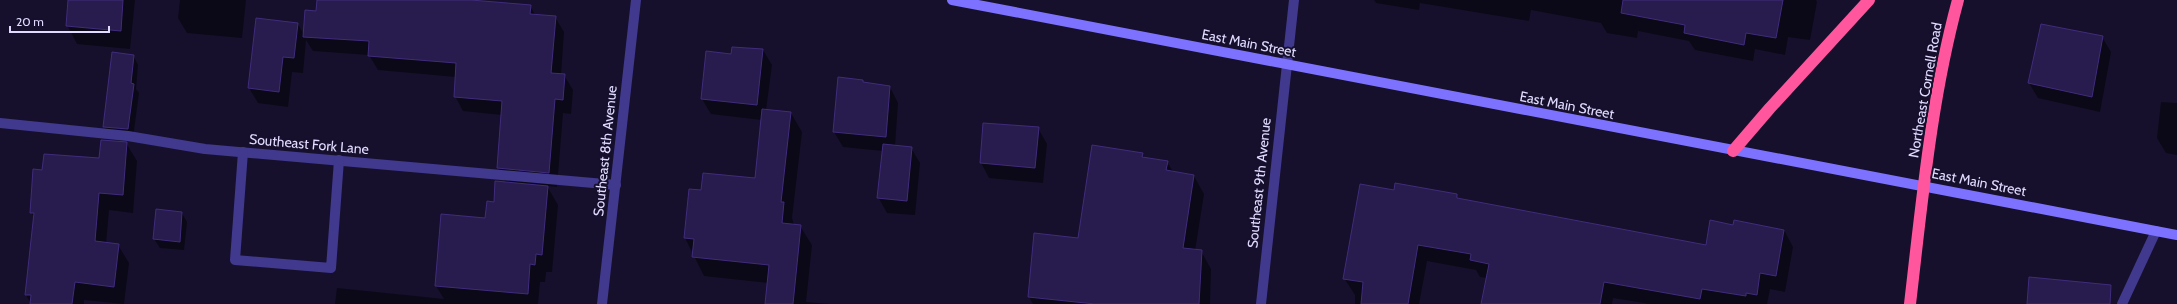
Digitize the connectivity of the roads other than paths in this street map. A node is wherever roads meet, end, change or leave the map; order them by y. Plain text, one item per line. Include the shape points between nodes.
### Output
1 (636, 0) edge
2 (952, 0) edge
3 (1294, 0) edge
4 (1869, 0) edge
5 (1958, 0) edge
6 (1288, 65) junction
7 (0, 123) edge
8 (1733, 151) junction
9 (243, 152) junction
10 (339, 160) junction
11 (616, 185) junction
12 (1924, 186) junction
13 (2156, 231) junction
14 (2177, 235) edge
15 (602, 304) edge
16 (1260, 304) edge
17 (1910, 304) edge
18 (2122, 304) edge

1 - 11 street, Southeast 8th Avenue
2 - 6 street, East Main Street
3 - 6 street, Southeast 9th Avenue
4 - 8 highway
5 - 12 highway, Northeast Cornell Road via 1942,69
6 - 8 street, East Main Street
6 - 16 street, Southeast 9th Avenue
7 - 9 street, Southeast Fork Lane via 128,136 205,149
8 - 12 street, East Main Street
9 - 10 street, Southeast Fork Lane
9 - 10 street via 235,260 331,268
10 - 11 street, Southeast Fork Lane
11 - 15 street, Southeast 8th Avenue
12 - 13 street, East Main Street
12 - 17 highway, Northeast Cornell Road
13 - 14 street, East Main Street
13 - 18 street

